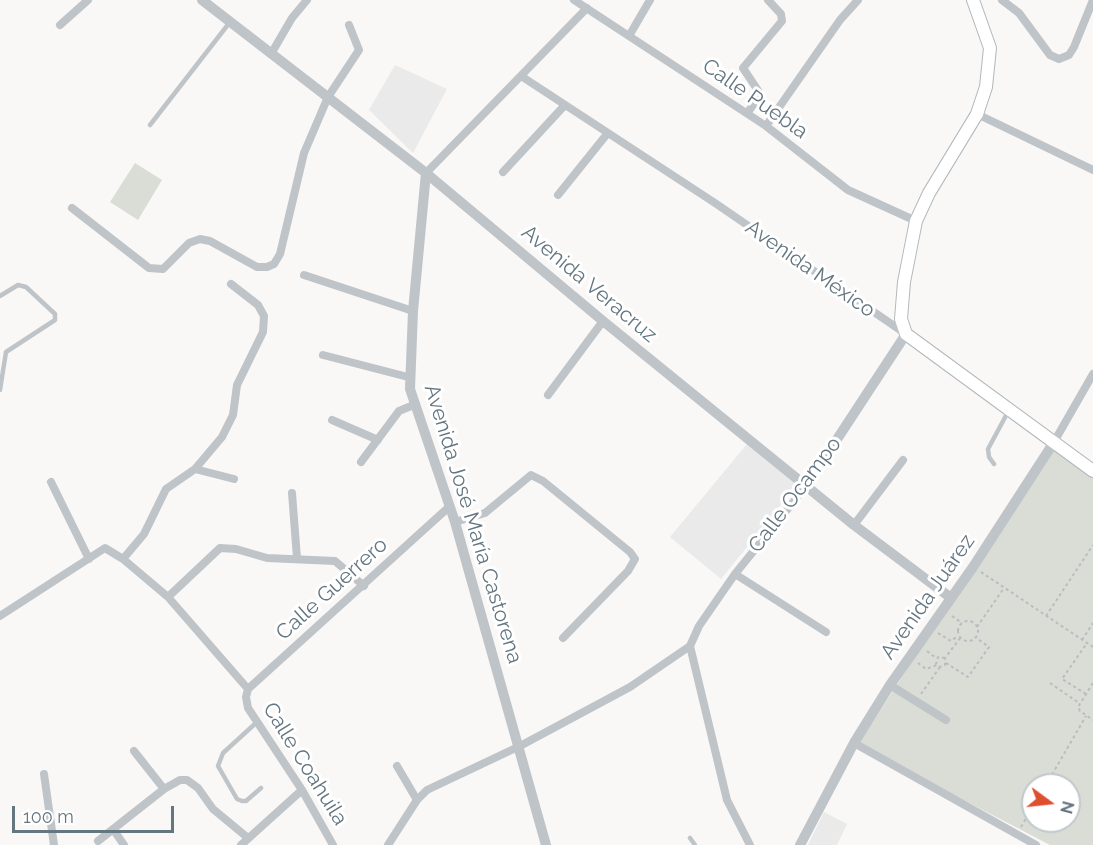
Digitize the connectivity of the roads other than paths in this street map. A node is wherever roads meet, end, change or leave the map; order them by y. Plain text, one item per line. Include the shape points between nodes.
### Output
1 (88, 0) edge
2 (202, 0) edge
3 (307, 0) edge
4 (574, 0) edge
5 (650, 0) edge
6 (768, 0) edge
7 (858, 0) edge
8 (973, 0) edge
9 (1002, 0) edge
10 (1093, 0) edge
11 (586, 8) junction
12 (230, 22) junction
13 (60, 25) dead end
14 (349, 25) dead end
15 (629, 36) junction
16 (271, 54) junction
17 (521, 76) junction
18 (328, 97) junction
19 (564, 106) junction
20 (747, 113) junction
21 (977, 114) junction
22 (150, 125) dead end
23 (766, 126) junction
24 (607, 134) junction
25 (1093, 170) edge
26 (503, 172) dead end
27 (426, 173) junction
28 (558, 195) dead end
29 (72, 208) dead end
30 (916, 221) junction
31 (304, 274) dead end
32 (231, 284) dead end
33 (0, 296) edge
34 (413, 311) junction
35 (603, 321) junction
36 (906, 334) junction
37 (323, 355) dead end
38 (1093, 374) edge
39 (408, 377) junction
40 (0, 390) edge
41 (548, 395) dead end
42 (416, 404) junction
43 (1009, 410) junction
44 (332, 420) dead end
45 (378, 440) junction
46 (1054, 442) junction
47 (903, 460) dead end
48 (361, 462) dead end
49 (994, 464) dead end
50 (195, 469) junction
51 (1093, 471) edge
52 (234, 479) dead end
53 (51, 482) dead end
54 (807, 485) junction
55 (292, 494) dead end
56 (450, 506) junction
57 (455, 522) junction
58 (854, 525) junction
59 (297, 558) junction
60 (89, 559) junction
61 (123, 559) junction
62 (735, 574) junction
63 (364, 586) junction
64 (168, 597) junction
65 (951, 598) junction
66 (0, 616) edge
67 (826, 632) dead end
68 (563, 638) dead end
69 (690, 646) junction
70 (890, 685) junction
71 (248, 689) junction
72 (946, 720) dead end
73 (256, 722) junction
74 (854, 743) junction
75 (520, 746) junction
76 (134, 751) dead end
77 (397, 765) dead end
78 (44, 774) dead end
79 (261, 788) dead end
80 (164, 789) junction
81 (302, 790) junction
82 (417, 800) junction
83 (114, 829) junction
84 (690, 837) dead end
85 (248, 838) junction
86 (98, 841) dead end
87 (54, 845) edge
88 (124, 845) edge
89 (241, 845) edge
90 (333, 845) edge
91 (388, 845) edge
92 (546, 845) edge
93 (695, 845) edge
94 (750, 845) edge
95 (800, 845) edge
96 (1036, 845) edge

1 - 13 street
2 - 12 street, Avenida Veracruz
3 - 16 street
4 - 11 street, Calle Puebla
5 - 15 street
6 - 20 street via 781,14 782,21 743,68 760,95
7 - 23 street
8 - 21 main road via 990,48 986,87
9 - 10 street via 1018,13 1050,56 1059,59 1069,55 1074,47
11 - 15 street, Calle Puebla
11 - 17 street
12 - 16 street, Avenida Veracruz
12 - 22 lane
14 - 18 street via 359,50
15 - 20 street, Calle Puebla
16 - 18 street, Avenida Veracruz
17 - 19 street, Avenida México
17 - 27 street
18 - 27 street, Avenida Veracruz
18 - 29 street via 304,153 280,254 274,264 257,267 200,239 189,243 163,269 150,268
19 - 24 street, Avenida México
19 - 26 street
20 - 23 street, Calle Puebla
21 - 25 street
21 - 30 main road
23 - 30 street, Calle Puebla via 848,190
24 - 28 street
24 - 36 street, Avenida México
27 - 34 street, Avenida José María Castorena
27 - 35 street, Avenida Veracruz
30 - 36 main road via 901,304
31 - 34 street
32 - 50 street via 258,305 264,316 263,332 237,385 233,415 222,437
33 - 40 lane via 18,285 26,287 55,314 55,320 6,352
34 - 39 street, Avenida José María Castorena
35 - 41 street
35 - 54 street, Avenida Veracruz
36 - 43 main road, Avenida México
36 - 54 street, Calle Ocampo
37 - 39 street
38 - 46 street, Avenida Juárez
39 - 42 street, Avenida José María Castorena
42 - 45 street via 399,411
42 - 56 street, Avenida José María Castorena
43 - 46 main road, Avenida México
43 - 49 lane via 988,449
44 - 45 street
45 - 48 street
46 - 51 main road, Avenida México
46 - 65 street, Avenida Juárez
47 - 58 street
50 - 52 street
50 - 61 street via 166,489 144,534
53 - 60 street
54 - 58 street, Avenida Veracruz
54 - 62 street, Calle Ocampo
55 - 59 street
56 - 57 street, Avenida José María Castorena
56 - 63 street, Calle Guerrero
57 - 68 street via 484,513 531,475 630,552 635,559 628,571
57 - 75 street, Avenida José María Castorena
58 - 65 street, Avenida Veracruz
59 - 63 street via 335,561
59 - 64 street via 267,558 220,548
60 - 61 street, Calle Coahuila via 105,548
60 - 66 street, Calle Coahuila
61 - 64 street, Calle Coahuila
62 - 67 street
62 - 69 street, Calle Ocampo
63 - 71 street, Calle Guerrero
64 - 71 street, Calle Coahuila
65 - 70 street, Avenida Juárez
69 - 75 street, Calle Ocampo via 630,687
69 - 94 street via 727,800
70 - 72 street
70 - 74 street, Avenida Juárez
71 - 73 street, Calle Coahuila via 246,702
73 - 79 lane via 223,753 218,766 237,799 246,801
73 - 81 street, Calle Coahuila
74 - 95 street, Avenida Juárez
74 - 96 street
75 - 82 street, Calle Ocampo via 438,783
75 - 92 street, Avenida José María Castorena
76 - 80 street
77 - 82 street
78 - 87 street
80 - 83 street
80 - 85 street via 180,780 193,783 213,809
81 - 85 street
81 - 90 street, Calle Coahuila
82 - 91 street, Calle Ocampo
83 - 86 street
83 - 88 street
84 - 93 lane
85 - 89 street

